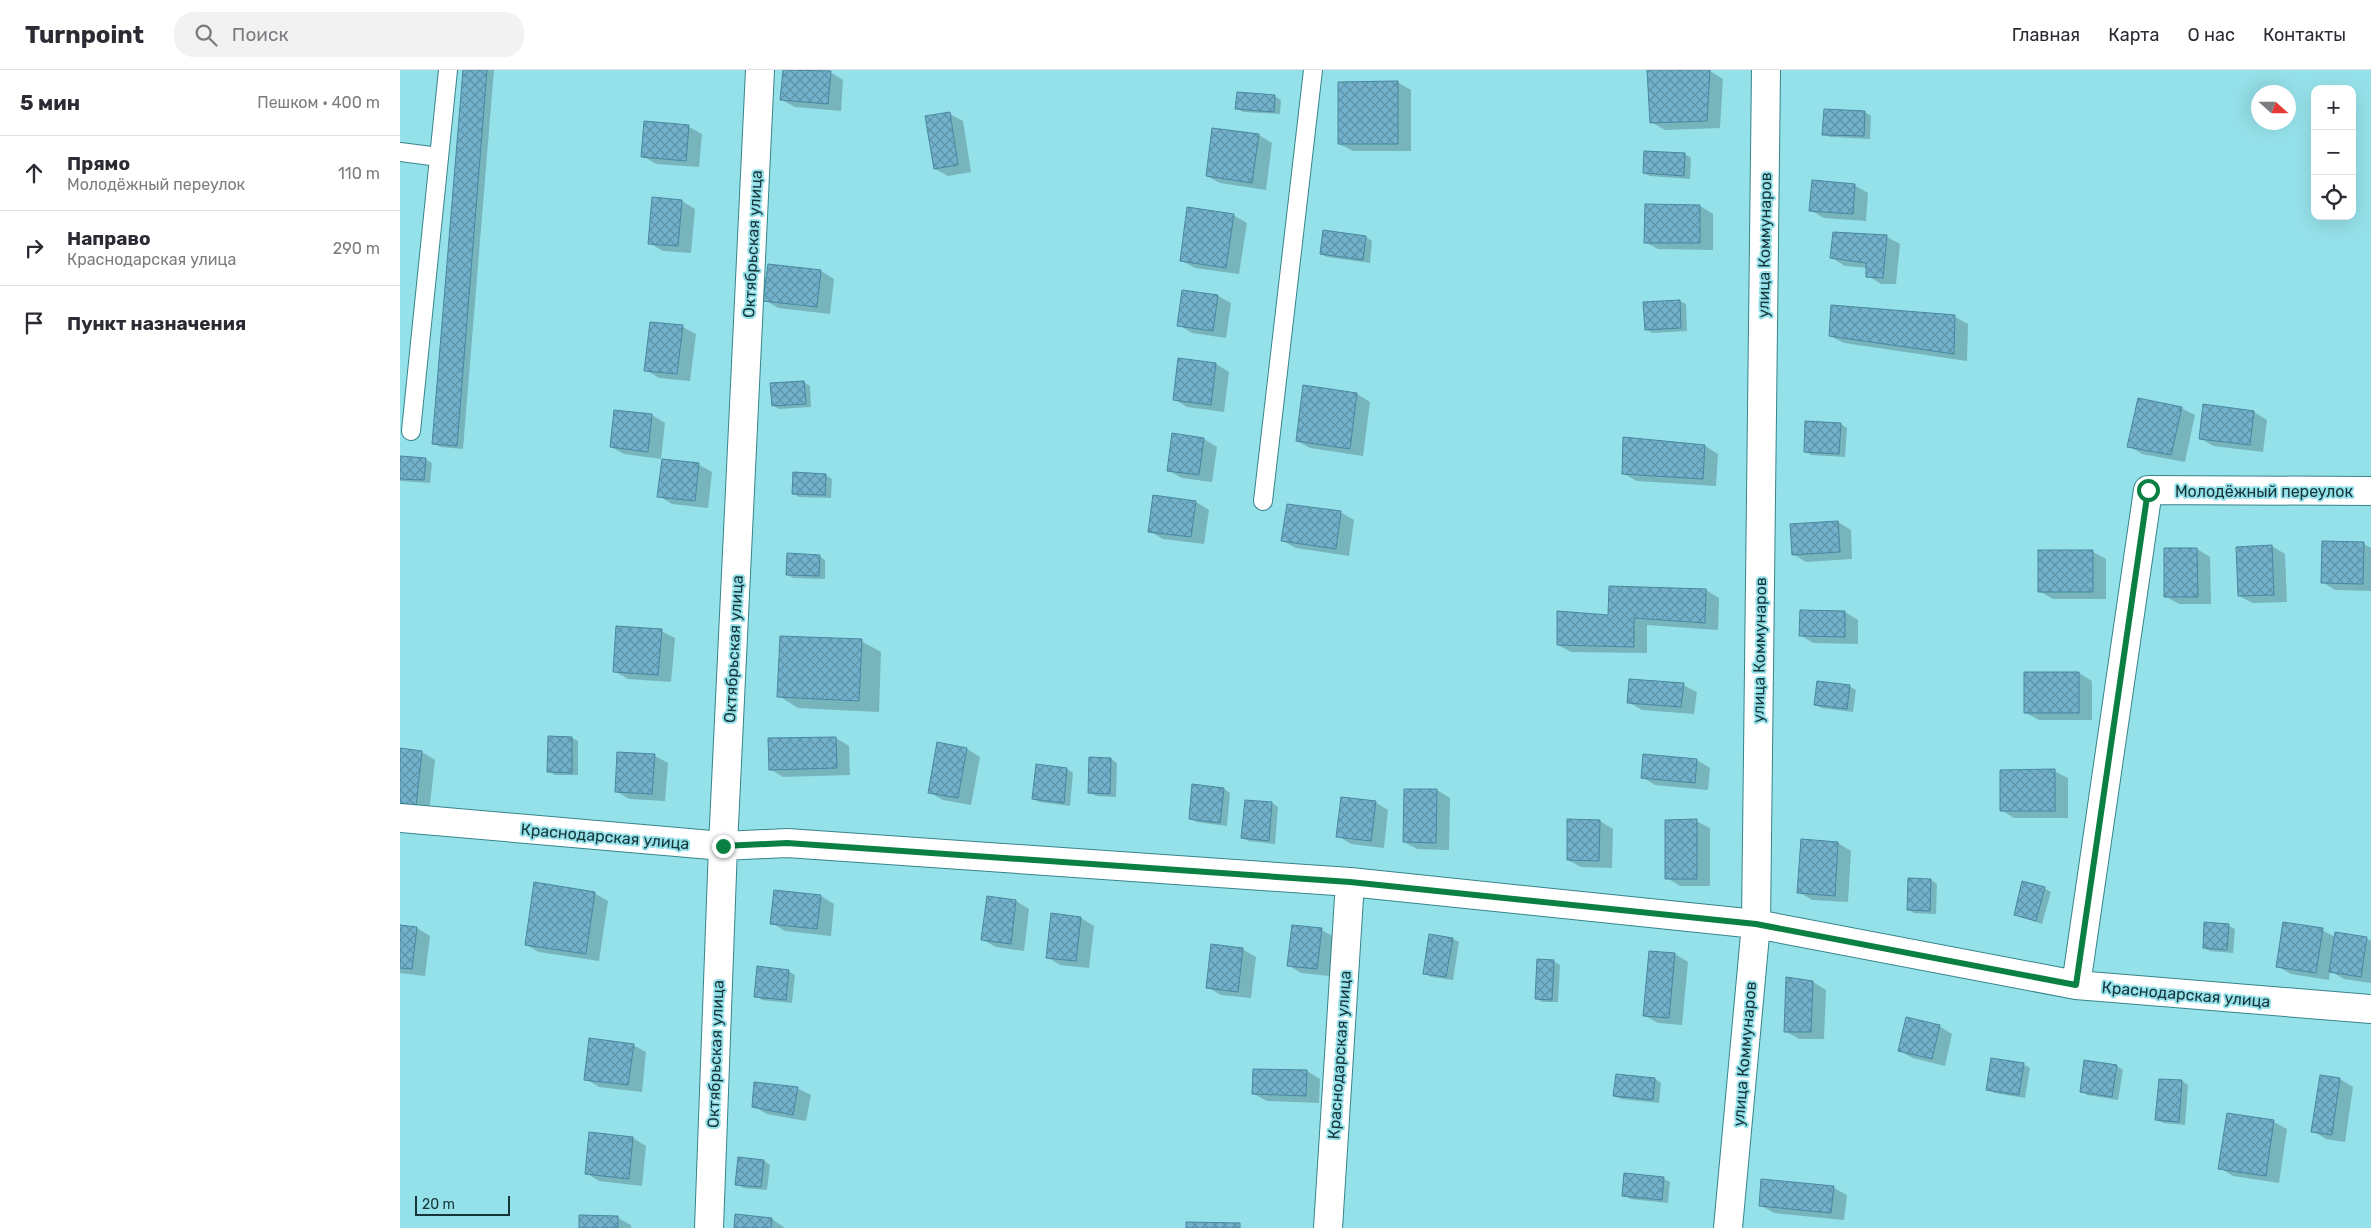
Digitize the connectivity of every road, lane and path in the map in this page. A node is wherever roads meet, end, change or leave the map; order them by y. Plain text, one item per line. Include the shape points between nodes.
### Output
1 (448, 70) edge
2 (760, 70) edge
3 (1314, 70) edge
4 (1766, 70) edge
5 (400, 152) edge
6 (439, 157) junction
7 (411, 431) dead end
8 (2371, 491) edge
9 (1263, 502) dead end
10 (400, 818) edge
11 (723, 846) junction
12 (1350, 882) junction
13 (1756, 924) junction
14 (2076, 985) junction
15 (2371, 1009) edge
16 (709, 1228) edge
17 (1328, 1228) edge
18 (1728, 1228) edge

1 - 6 lane
2 - 11 street, Октябрьская улица
3 - 9 lane
4 - 13 street, улица Коммунаров
5 - 6 lane
6 - 7 lane
8 - 14 street, Молодёжный переулок via 2148,490
10 - 11 street, Краснодарская улица
11 - 12 street, Краснодарская улица via 787,843
11 - 16 street, Октябрьская улица
12 - 13 street, Краснодарская улица
12 - 17 street, Краснодарская улица
13 - 14 street, Краснодарская улица
13 - 18 street, улица Коммунаров
14 - 15 street, Краснодарская улица

